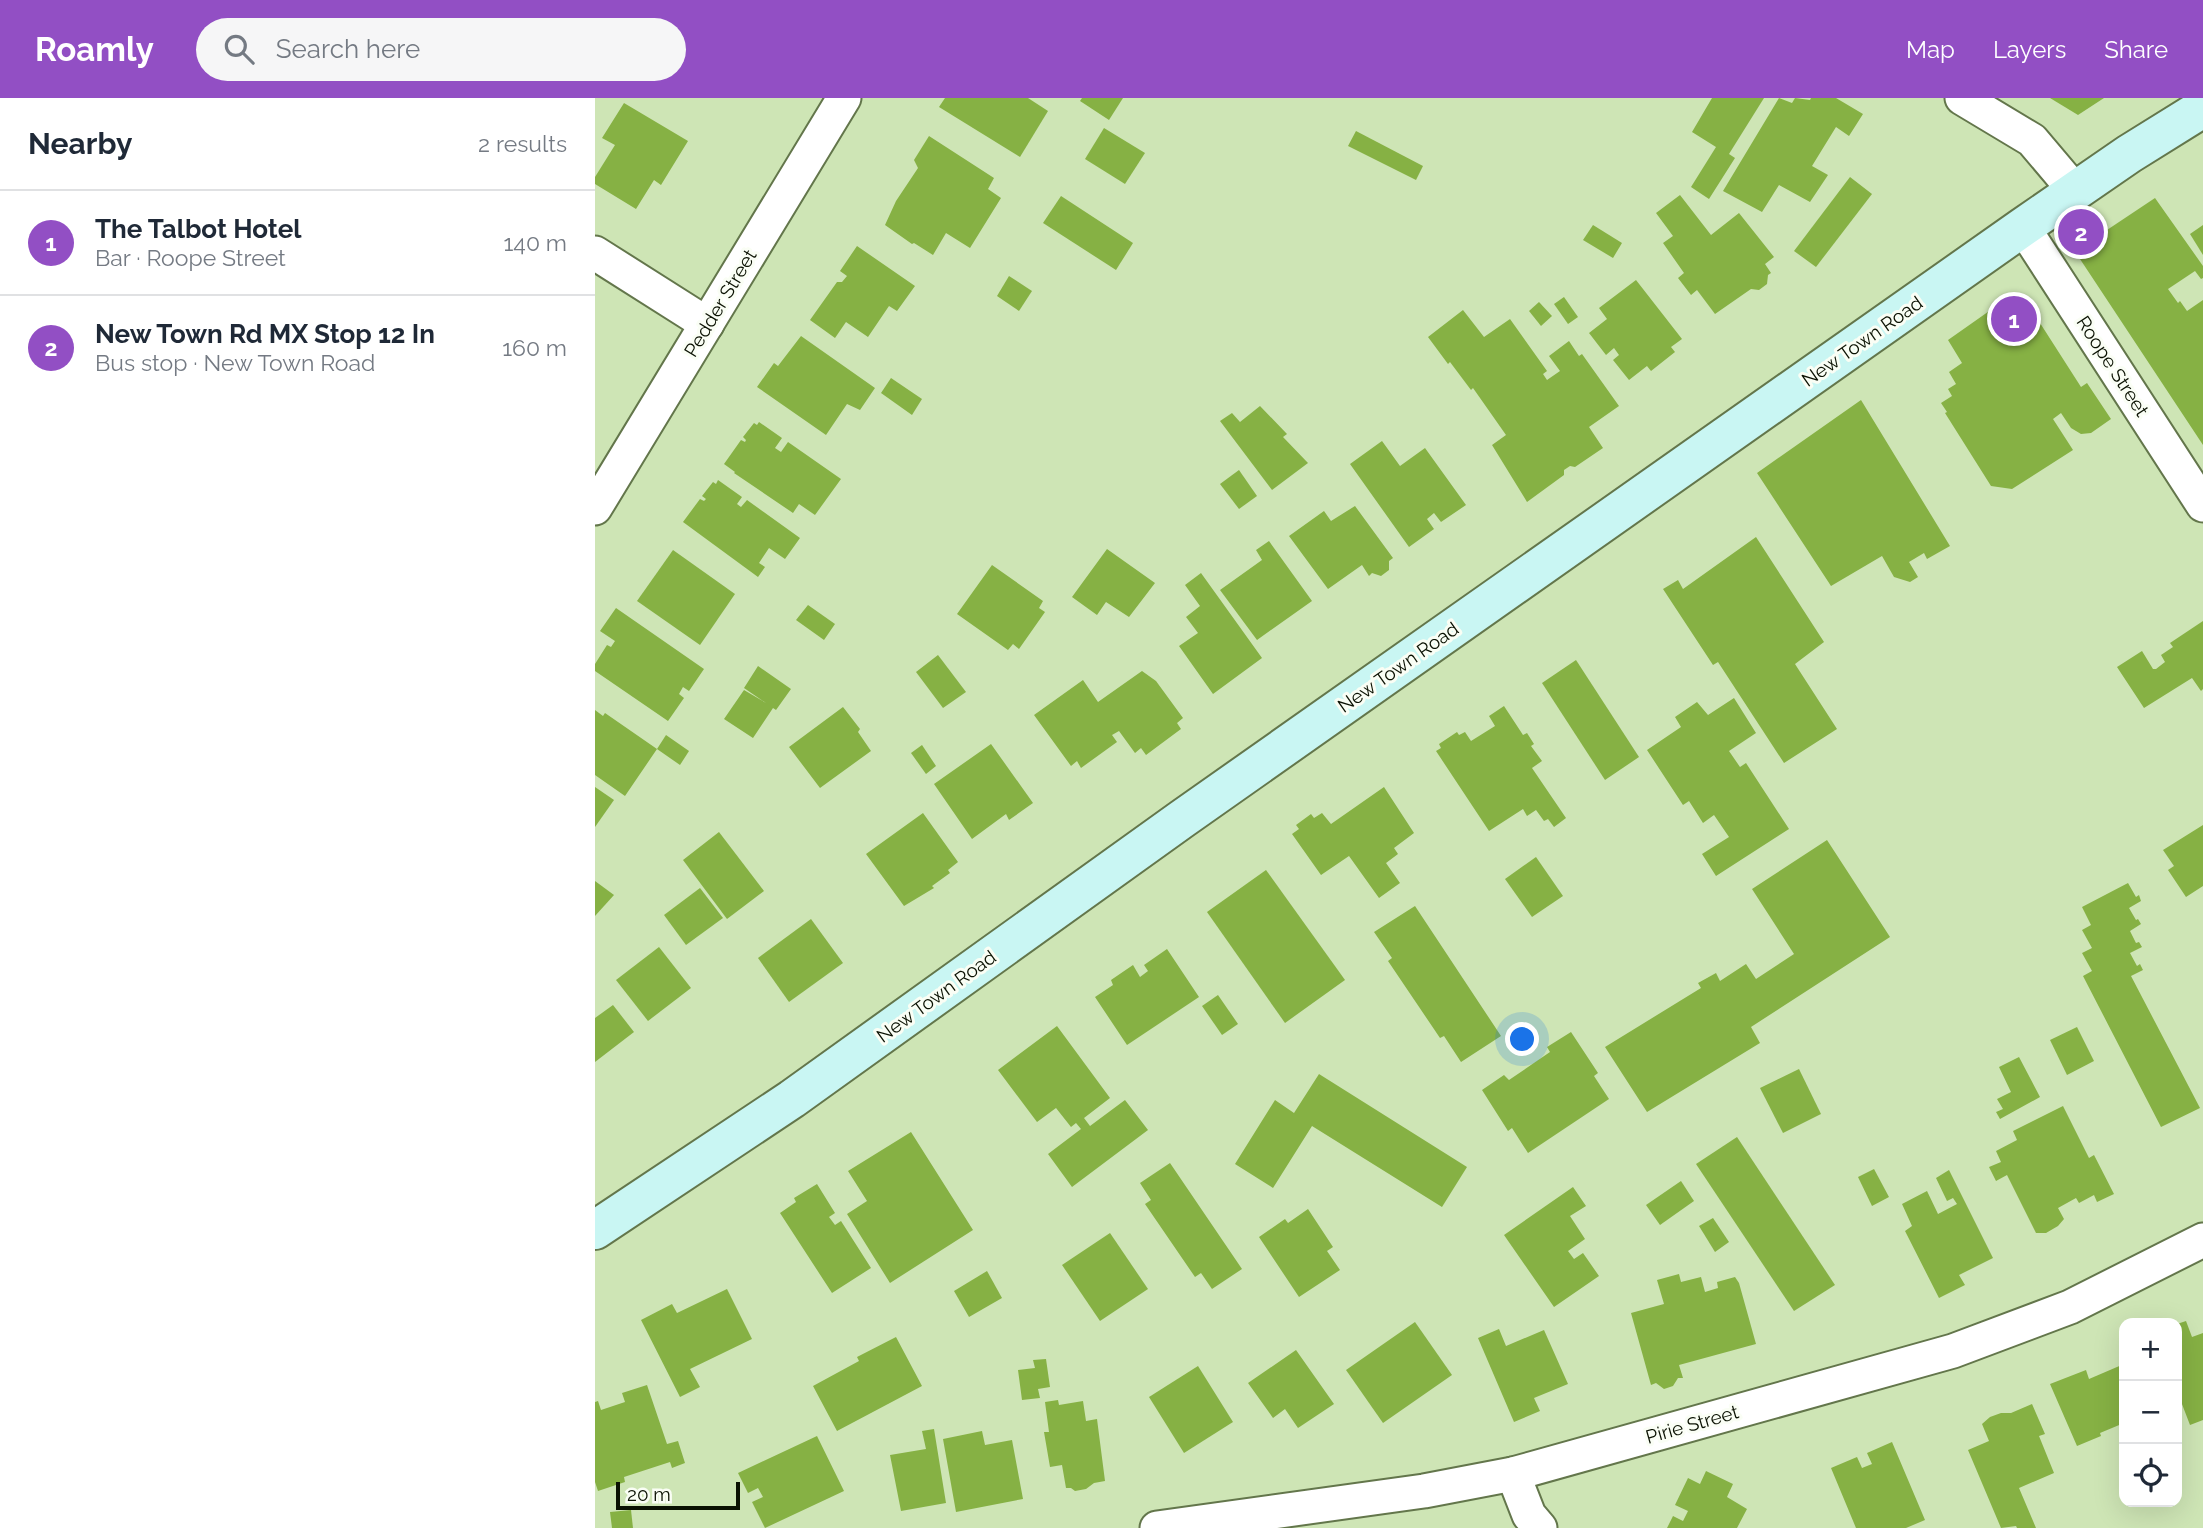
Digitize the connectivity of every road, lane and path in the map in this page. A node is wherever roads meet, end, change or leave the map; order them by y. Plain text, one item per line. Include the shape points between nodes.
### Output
1 (844, 98) edge
2 (1962, 98) edge
3 (2203, 107) edge
4 (2076, 192) junction
5 (2024, 227) junction
6 (595, 253) edge
7 (707, 324) junction
8 (2203, 505) edge
9 (595, 508) edge
10 (595, 1230) edge
11 (2203, 1240) edge
12 (1513, 1474) junction
13 (1157, 1528) edge
14 (1540, 1528) edge

1 - 7 street, Pedder Street
2 - 4 street via 2032,140
3 - 4 main road, New Town Road
4 - 5 main road, New Town Road
5 - 8 street, Roope Street
5 - 10 main road, New Town Road via 792,1099
6 - 7 street
7 - 9 street, Pedder Street
11 - 12 street, Pirie Street via 2070,1307 1953,1351
12 - 13 street, Pirie Street
12 - 14 street via 1529,1515

